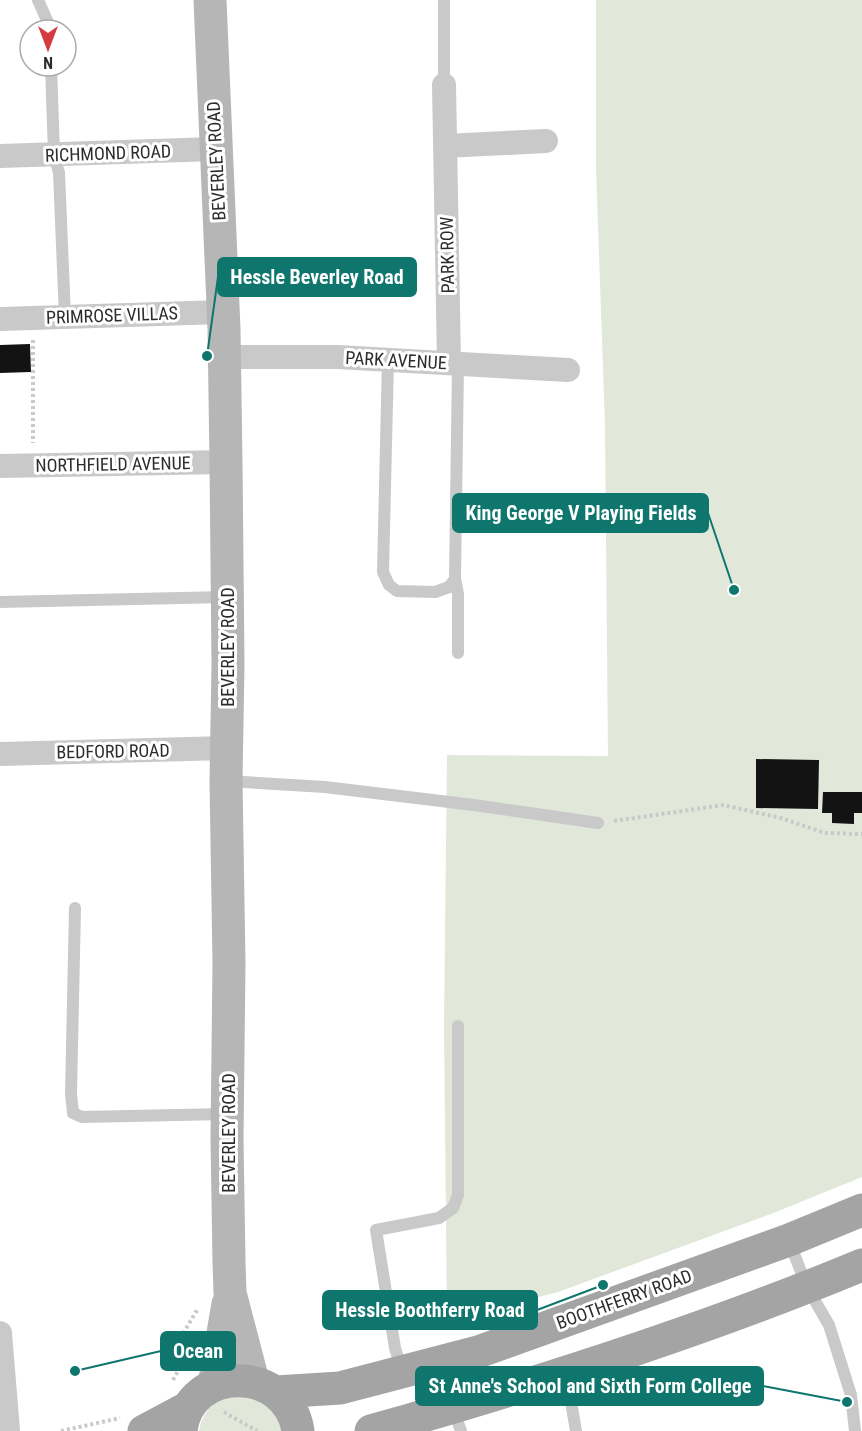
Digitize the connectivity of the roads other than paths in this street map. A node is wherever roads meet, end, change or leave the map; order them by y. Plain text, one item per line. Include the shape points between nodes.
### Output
1 (38, 0) edge
2 (210, 0) edge
3 (444, 0) edge
4 (47, 18) edge
5 (51, 78) edge
6 (444, 85) joint
7 (546, 141) dead end
8 (445, 146) junction
9 (216, 149) junction
10 (54, 154) junction
11 (0, 156) edge
12 (224, 312) junction
13 (64, 317) junction
14 (0, 319) edge
15 (224, 357) junction
16 (388, 360) junction
17 (454, 364) junction
18 (568, 370) dead end
19 (226, 462) junction
20 (0, 466) edge
21 (455, 579) junction
22 (228, 597) junction
23 (0, 602) edge
24 (458, 653) dead end
25 (226, 748) junction
26 (0, 754) edge
27 (226, 781) junction
28 (598, 823) road end
29 (75, 908) dead end
30 (458, 1026) dead end
31 (227, 1114) junction
32 (862, 1210) edge
33 (789, 1240) junction
34 (862, 1265) edge
35 (807, 1287) junction
36 (230, 1293) junction
37 (0, 1333) edge
38 (570, 1371) junction
39 (402, 1372) junction
40 (214, 1385) junction
41 (265, 1386) junction
42 (181, 1407) edge
43 (457, 1420) edge
44 (8, 1431) edge
45 (144, 1431) edge
46 (298, 1431) edge
47 (371, 1431) edge
48 (576, 1431) edge
49 (855, 1431) edge

1 - 4 lane
2 - 9 street, BEVERLEY ROAD
3 - 6 lane
5 - 10 lane
6 - 8 street, PARK ROW
7 - 8 street
8 - 17 street, PARK ROW
9 - 10 street, RICHMOND ROAD
9 - 12 street, BEVERLEY ROAD
10 - 11 street, RICHMOND ROAD
10 - 13 lane via 59,173
12 - 13 street, PRIMROSE VILLAS
12 - 15 street, BEVERLEY ROAD
13 - 14 street, PRIMROSE VILLAS
15 - 16 street, PARK AVENUE
15 - 19 street, BEVERLEY ROAD
16 - 17 street, PARK AVENUE
16 - 21 lane via 383,572 397,591 435,592 449,587
17 - 18 street, PARK AVENUE
17 - 21 lane
19 - 20 street, NORTHFIELD AVENUE
19 - 22 street, BEVERLEY ROAD
21 - 24 lane
22 - 23 lane
22 - 25 street, BEVERLEY ROAD
25 - 26 street, BEDFORD ROAD
25 - 27 street, BEVERLEY ROAD
27 - 28 lane via 325,787
27 - 31 street, BEVERLEY ROAD
29 - 31 lane via 73,1113 82,1117
30 - 39 lane via 458,1195 453,1208 439,1218 376,1230
31 - 36 street, BEVERLEY ROAD
32 - 33 main road, BOOTHFERRY ROAD
33 - 35 lane
33 - 39 main road, BOOTHFERRY ROAD via 478,1352
34 - 35 main road
35 - 38 main road
35 - 49 lane via 830,1325 851,1395
36 - 40 street, BEVERLEY ROAD
36 - 41 street, BEVERLEY ROAD
37 - 44 street
38 - 43 main road
38 - 48 lane
39 - 41 main road, BOOTHFERRY ROAD via 340,1388
40 - 41 main road, BOOTHFERRY ROAD via 233,1380
40 - 42 main road
41 - 46 main road via 289,1405
42 - 45 main road
43 - 47 main road

